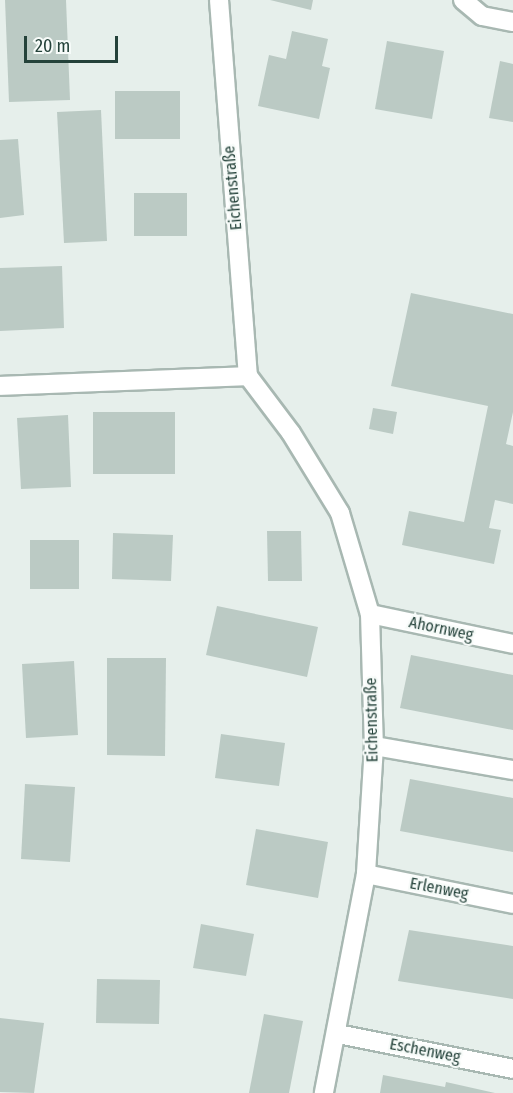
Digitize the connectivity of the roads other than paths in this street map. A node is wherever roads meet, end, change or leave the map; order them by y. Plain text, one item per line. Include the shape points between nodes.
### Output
1 (219, 0) edge
2 (463, 0) edge
3 (513, 22) edge
4 (248, 376) junction
5 (0, 386) edge
6 (370, 614) junction
7 (513, 644) edge
8 (374, 746) junction
9 (513, 770) edge
10 (366, 874) junction
11 (513, 904) edge
12 (338, 1034) junction
13 (513, 1069) edge
14 (324, 1093) edge

1 - 4 street, Eichenstraße
2 - 3 street via 482,16
4 - 5 street
4 - 6 street, Eichenstraße via 291,433 340,513
6 - 7 street, Ahornweg
6 - 8 street, Eichenstraße
8 - 9 street
8 - 10 street, Eichenstraße
10 - 11 street, Erlenweg
10 - 12 street, Eichenstraße
12 - 13 street, Eschenweg
12 - 14 street, Eichenstraße

